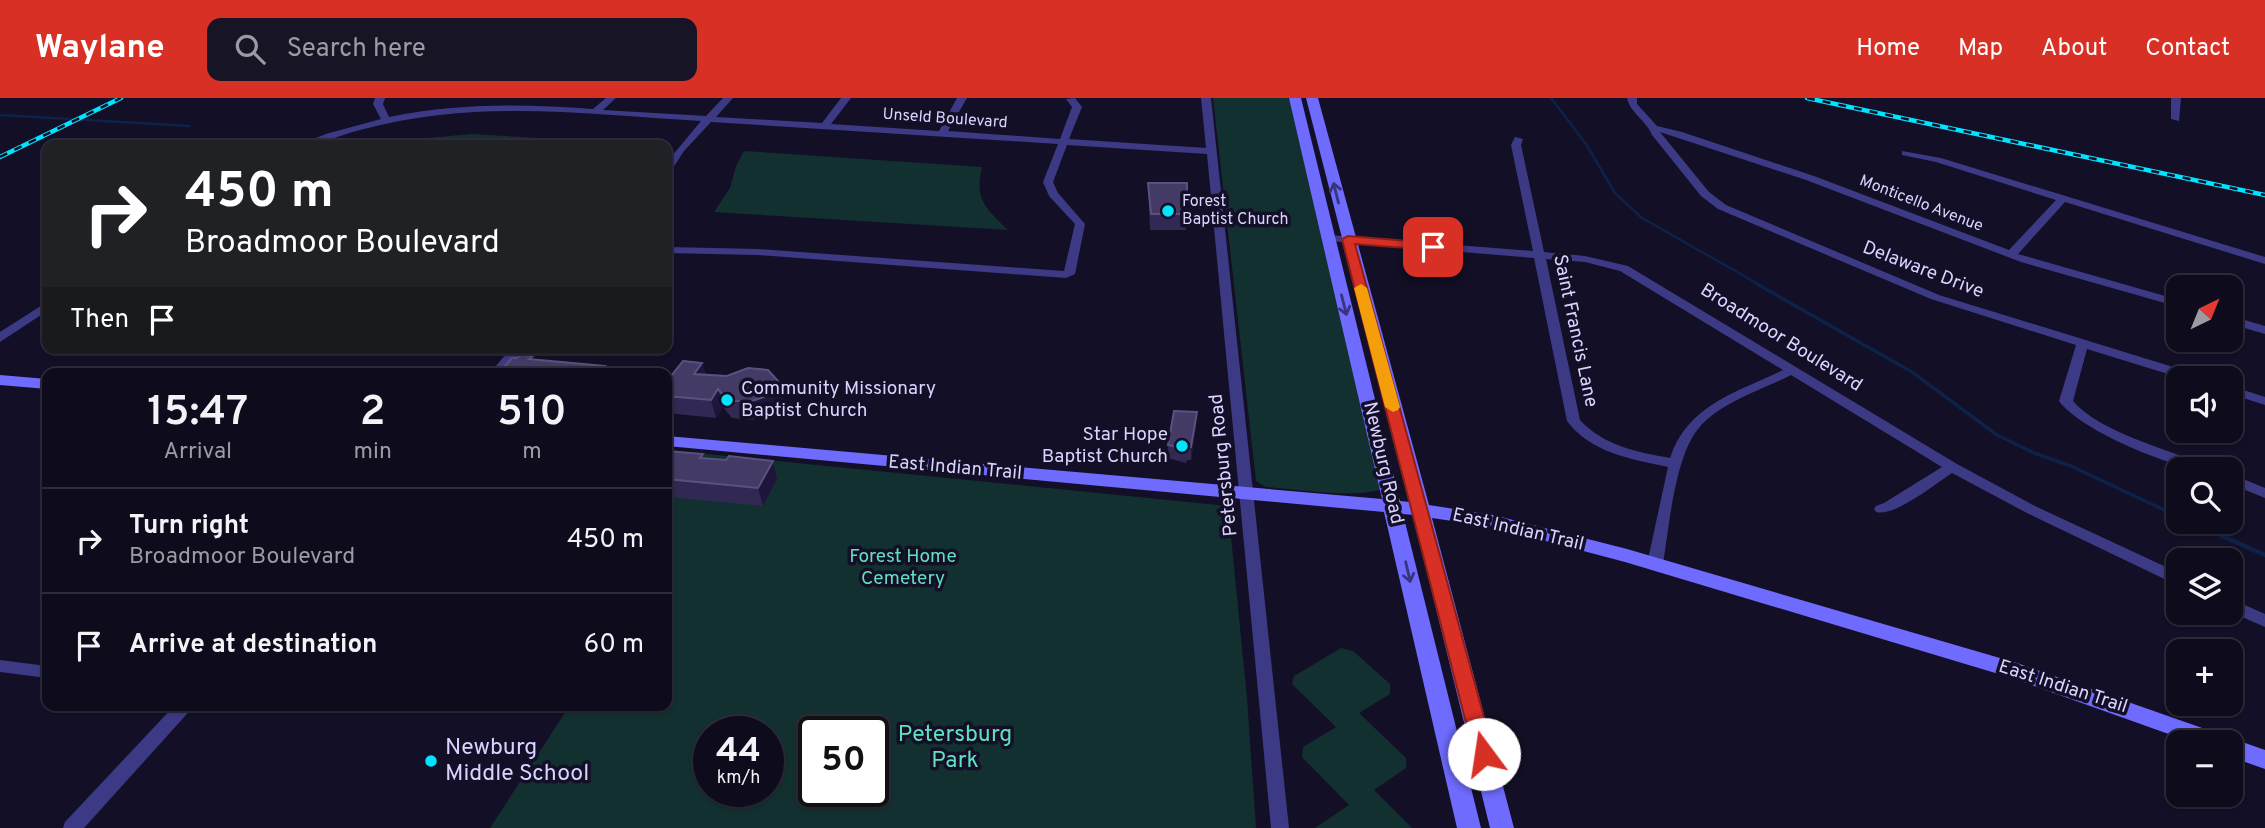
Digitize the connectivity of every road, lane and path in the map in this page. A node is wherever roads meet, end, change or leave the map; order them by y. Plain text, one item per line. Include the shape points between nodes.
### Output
1 (380, 98) edge
2 (496, 98) edge
3 (611, 98) edge
4 (728, 98) edge
5 (846, 98) edge
6 (962, 98) edge
7 (1206, 98) edge
8 (1295, 98) edge
9 (1312, 98) edge
10 (1632, 98) edge
11 (2176, 98) edge
12 (1071, 99) edge
13 (485, 107) junction
14 (595, 112) junction
15 (2176, 119) dead end
16 (386, 120) junction
17 (708, 120) junction
18 (824, 127) junction
19 (1654, 128) junction
20 (942, 134) junction
21 (1518, 139) dead end
22 (320, 140) edge
23 (1698, 141) junction
24 (1063, 142) junction
25 (1668, 147) junction
26 (1212, 151) junction
27 (1905, 153) dead end
28 (672, 162) edge
29 (2063, 198) junction
30 (1339, 239) junction
31 (672, 250) edge
32 (1539, 255) junction
33 (2011, 255) junction
34 (2265, 261) edge
35 (2166, 300) edge
36 (42, 309) edge
37 (2244, 324) edge
38 (2265, 330) edge
39 (0, 338) edge
40 (2082, 344) junction
41 (513, 354) edge
42 (500, 368) edge
43 (1794, 369) junction
44 (2166, 370) edge
45 (0, 380) edge
46 (42, 384) edge
47 (2243, 394) edge
48 (2265, 401) edge
49 (672, 442) edge
50 (2175, 457) edge
51 (1676, 464) junction
52 (1952, 467) junction
53 (2243, 484) edge
54 (2265, 493) edge
55 (1247, 495) junction
56 (1393, 506) junction
57 (1421, 509) junction
58 (1881, 509) dead end
59 (1655, 564) junction
60 (2166, 574) edge
61 (2243, 611) edge
62 (2265, 621) edge
63 (0, 666) edge
64 (42, 671) edge
65 (180, 711) edge
66 (2183, 730) edge
67 (2243, 752) edge
68 (2265, 760) edge
69 (72, 828) edge
70 (1280, 828) edge
71 (1469, 828) edge
72 (1502, 828) edge

1 - 16 street via 378,104
2 - 13 street
3 - 14 street
4 - 17 street
5 - 18 street
6 - 20 street
7 - 26 street, Petersburg Road
8 - 30 main road, Newburg Road
30 -> 9 main road, Newburg Road
10 - 19 street, Delaware Drive
11 - 15 street
12 - 24 street via 1077,107
13 - 14 street, Unseld Boulevard
13 - 16 street, Unseld Boulevard
14 - 17 street, Unseld Boulevard
16 - 22 street, Unseld Boulevard
17 - 18 street, Unseld Boulevard
17 - 28 street
18 - 20 street, Unseld Boulevard
19 - 23 street, Monticello Avenue
19 - 25 street, Delaware Drive
20 - 24 street, Unseld Boulevard
21 - 32 street, Saint Francis Lane
23 - 25 street
23 - 33 street, Monticello Avenue via 1810,178
24 - 26 street, Unseld Boulevard
24 - 31 street via 1048,182 1050,191 1080,224 1066,275 758,252
25 - 40 street, Delaware Drive via 1705,194 1722,207 1897,282
26 - 55 street, Petersburg Road
27 - 29 street
29 - 33 street
29 - 34 street
30 - 32 street, Broadmoor Boulevard
30 -> 56 main road, Newburg Road
30 - 57 main road, Newburg Road
32 - 43 street, Broadmoor Boulevard via 1624,268
32 - 51 street, Saint Francis Lane via 1574,421 1606,445
33 - 35 street, Monticello Avenue
36 - 39 street
37 - 38 street
40 - 44 street, Delaware Drive
40 - 50 street via 2066,401 2073,411 2090,423
41 - 42 street
43 - 51 street via 1701,419 1685,437
43 - 52 street, Broadmoor Boulevard
45 - 46 main road
47 - 48 street
49 - 55 main road, East Indian Trail
51 - 59 street
52 - 58 street
52 - 60 street, Broadmoor Boulevard
53 - 54 street
55 - 56 main road, East Indian Trail
55 - 70 street, Petersburg Road
56 - 57 main road, East Indian Trail
56 -> 71 main road, Newburg Road
57 - 59 main road, East Indian Trail via 1493,522
57 - 72 main road, Newburg Road
59 - 66 main road, East Indian Trail via 2029,675
61 - 62 street
63 - 64 street
65 - 69 street
67 - 68 main road

